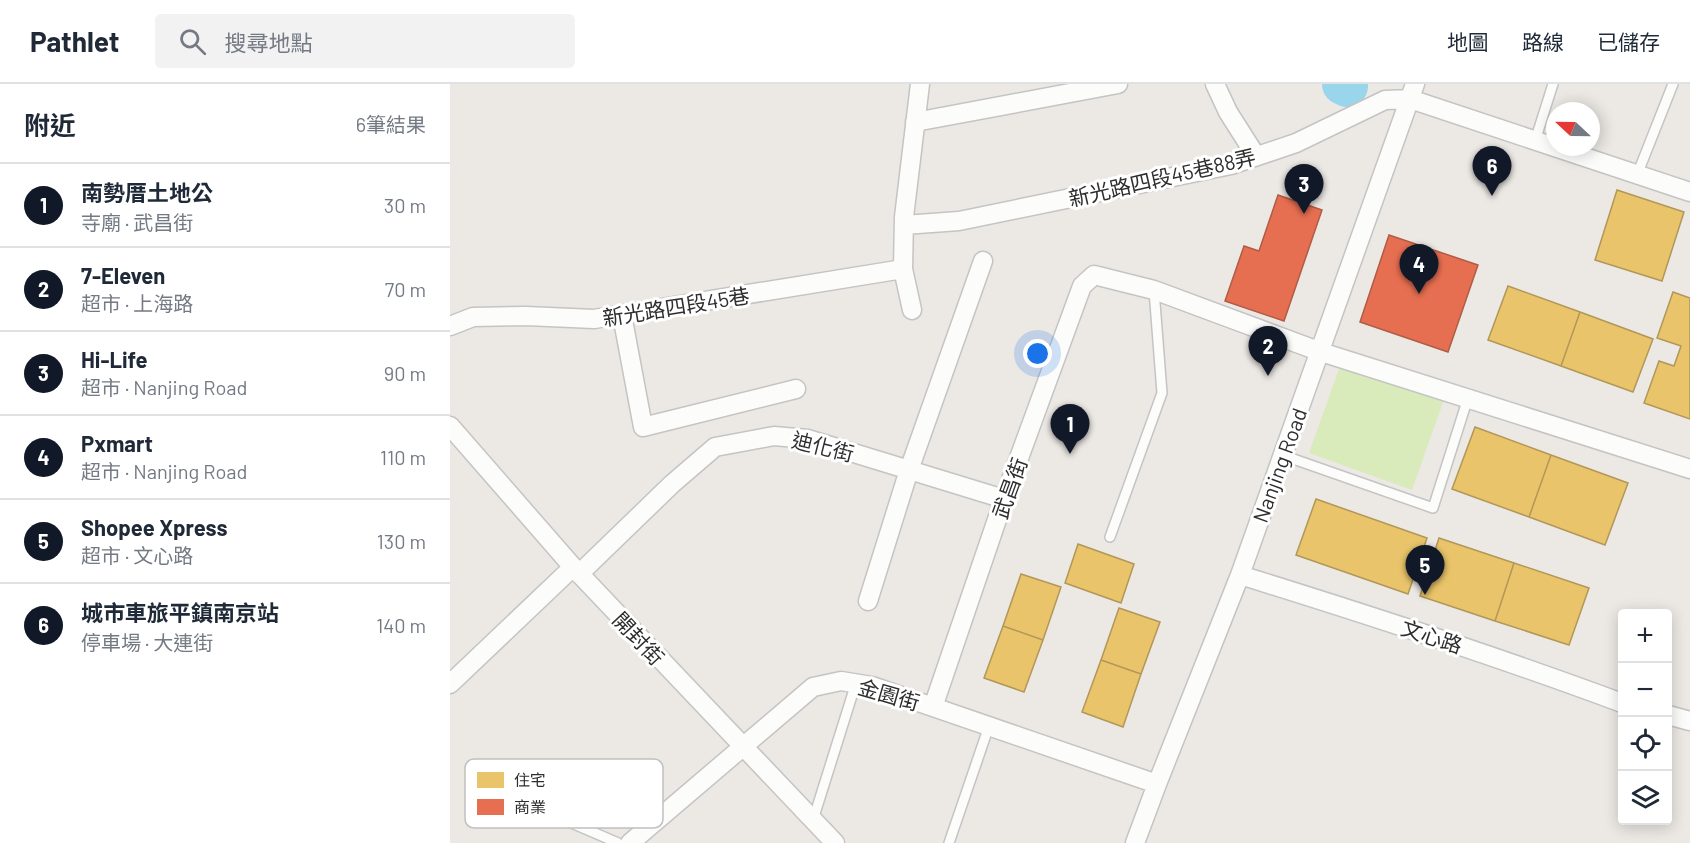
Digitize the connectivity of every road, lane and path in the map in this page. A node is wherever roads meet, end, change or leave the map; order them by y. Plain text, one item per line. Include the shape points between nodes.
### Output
1 (920, 84) edge
2 (1118, 84) edge
3 (1215, 84) edge
4 (1553, 84) edge
5 (1673, 84) edge
6 (1412, 89) edge
7 (915, 122) junction
8 (1535, 141) junction
9 (1256, 156) junction
10 (1637, 175) junction
11 (1690, 192) edge
12 (904, 225) junction
13 (983, 261) dead end
14 (903, 269) junction
15 (1154, 290) junction
16 (912, 310) dead end
17 (622, 315) junction
18 (450, 326) edge
19 (1321, 352) junction
20 (796, 389) dead end
21 (1468, 398) junction
22 (450, 426) edge
23 (1282, 455) junction
24 (1690, 469) edge
25 (909, 470) junction
26 (1004, 499) junction
27 (1110, 537) dead end
28 (576, 570) junction
29 (1240, 575) junction
30 (868, 601) dead end
31 (856, 683) junction
32 (450, 684) edge
33 (1618, 701) edge
34 (933, 707) junction
35 (1672, 716) edge
36 (1690, 721) edge
37 (988, 726) junction
38 (742, 747) junction
39 (1157, 784) junction
40 (663, 815) edge
41 (813, 820) junction
42 (583, 828) edge
43 (648, 828) edge
44 (618, 843) edge
45 (630, 843) edge
46 (835, 843) edge
47 (949, 843) edge
48 (1135, 843) edge

1 - 7 street
2 - 7 street
3 - 9 street
4 - 8 lane
5 - 10 lane
6 - 8 street
6 - 9 street, 新光路四段45巷88弄 via 1296,143
6 - 19 street, Nanjing Road
7 - 12 street
8 - 10 street
9 - 12 street, 新光路四段45巷88弄 via 1231,165 959,221
10 - 11 street
12 - 14 street
13 - 25 street
14 - 16 street
14 - 17 street, 新光路四段45巷
15 - 19 street
15 - 26 street, 武昌街 via 1094,275 1082,286
15 - 27 lane via 1162,393
17 - 18 street, 新光路四段45巷 via 594,319 473,317
17 - 20 street via 643,427
19 - 21 street
19 - 23 street, Nanjing Road
21 - 23 lane via 1433,508
21 - 24 street
22 - 28 street, 開封街
23 - 29 street, Nanjing Road
25 - 26 street, 迪化街
25 - 28 street, 迪化街 via 808,439 774,436 716,447
25 - 30 street
26 - 34 street, 武昌街
28 - 32 street, 迪化街
28 - 38 street, 開封街
29 - 33 street, 文心路 via 1523,666
29 - 39 street, Nanjing Road
31 - 34 street, 金園街
31 - 38 street, 金園街 via 841,681 813,687
31 - 41 lane
34 - 37 street, 金園街
35 - 36 street
37 - 39 street, 金園街
37 - 47 lane
38 - 40 street, 金園街
38 - 41 street, 開封街
39 - 48 street, Nanjing Road
41 - 46 street, 開封街
42 - 44 lane
43 - 45 street, 金園街

